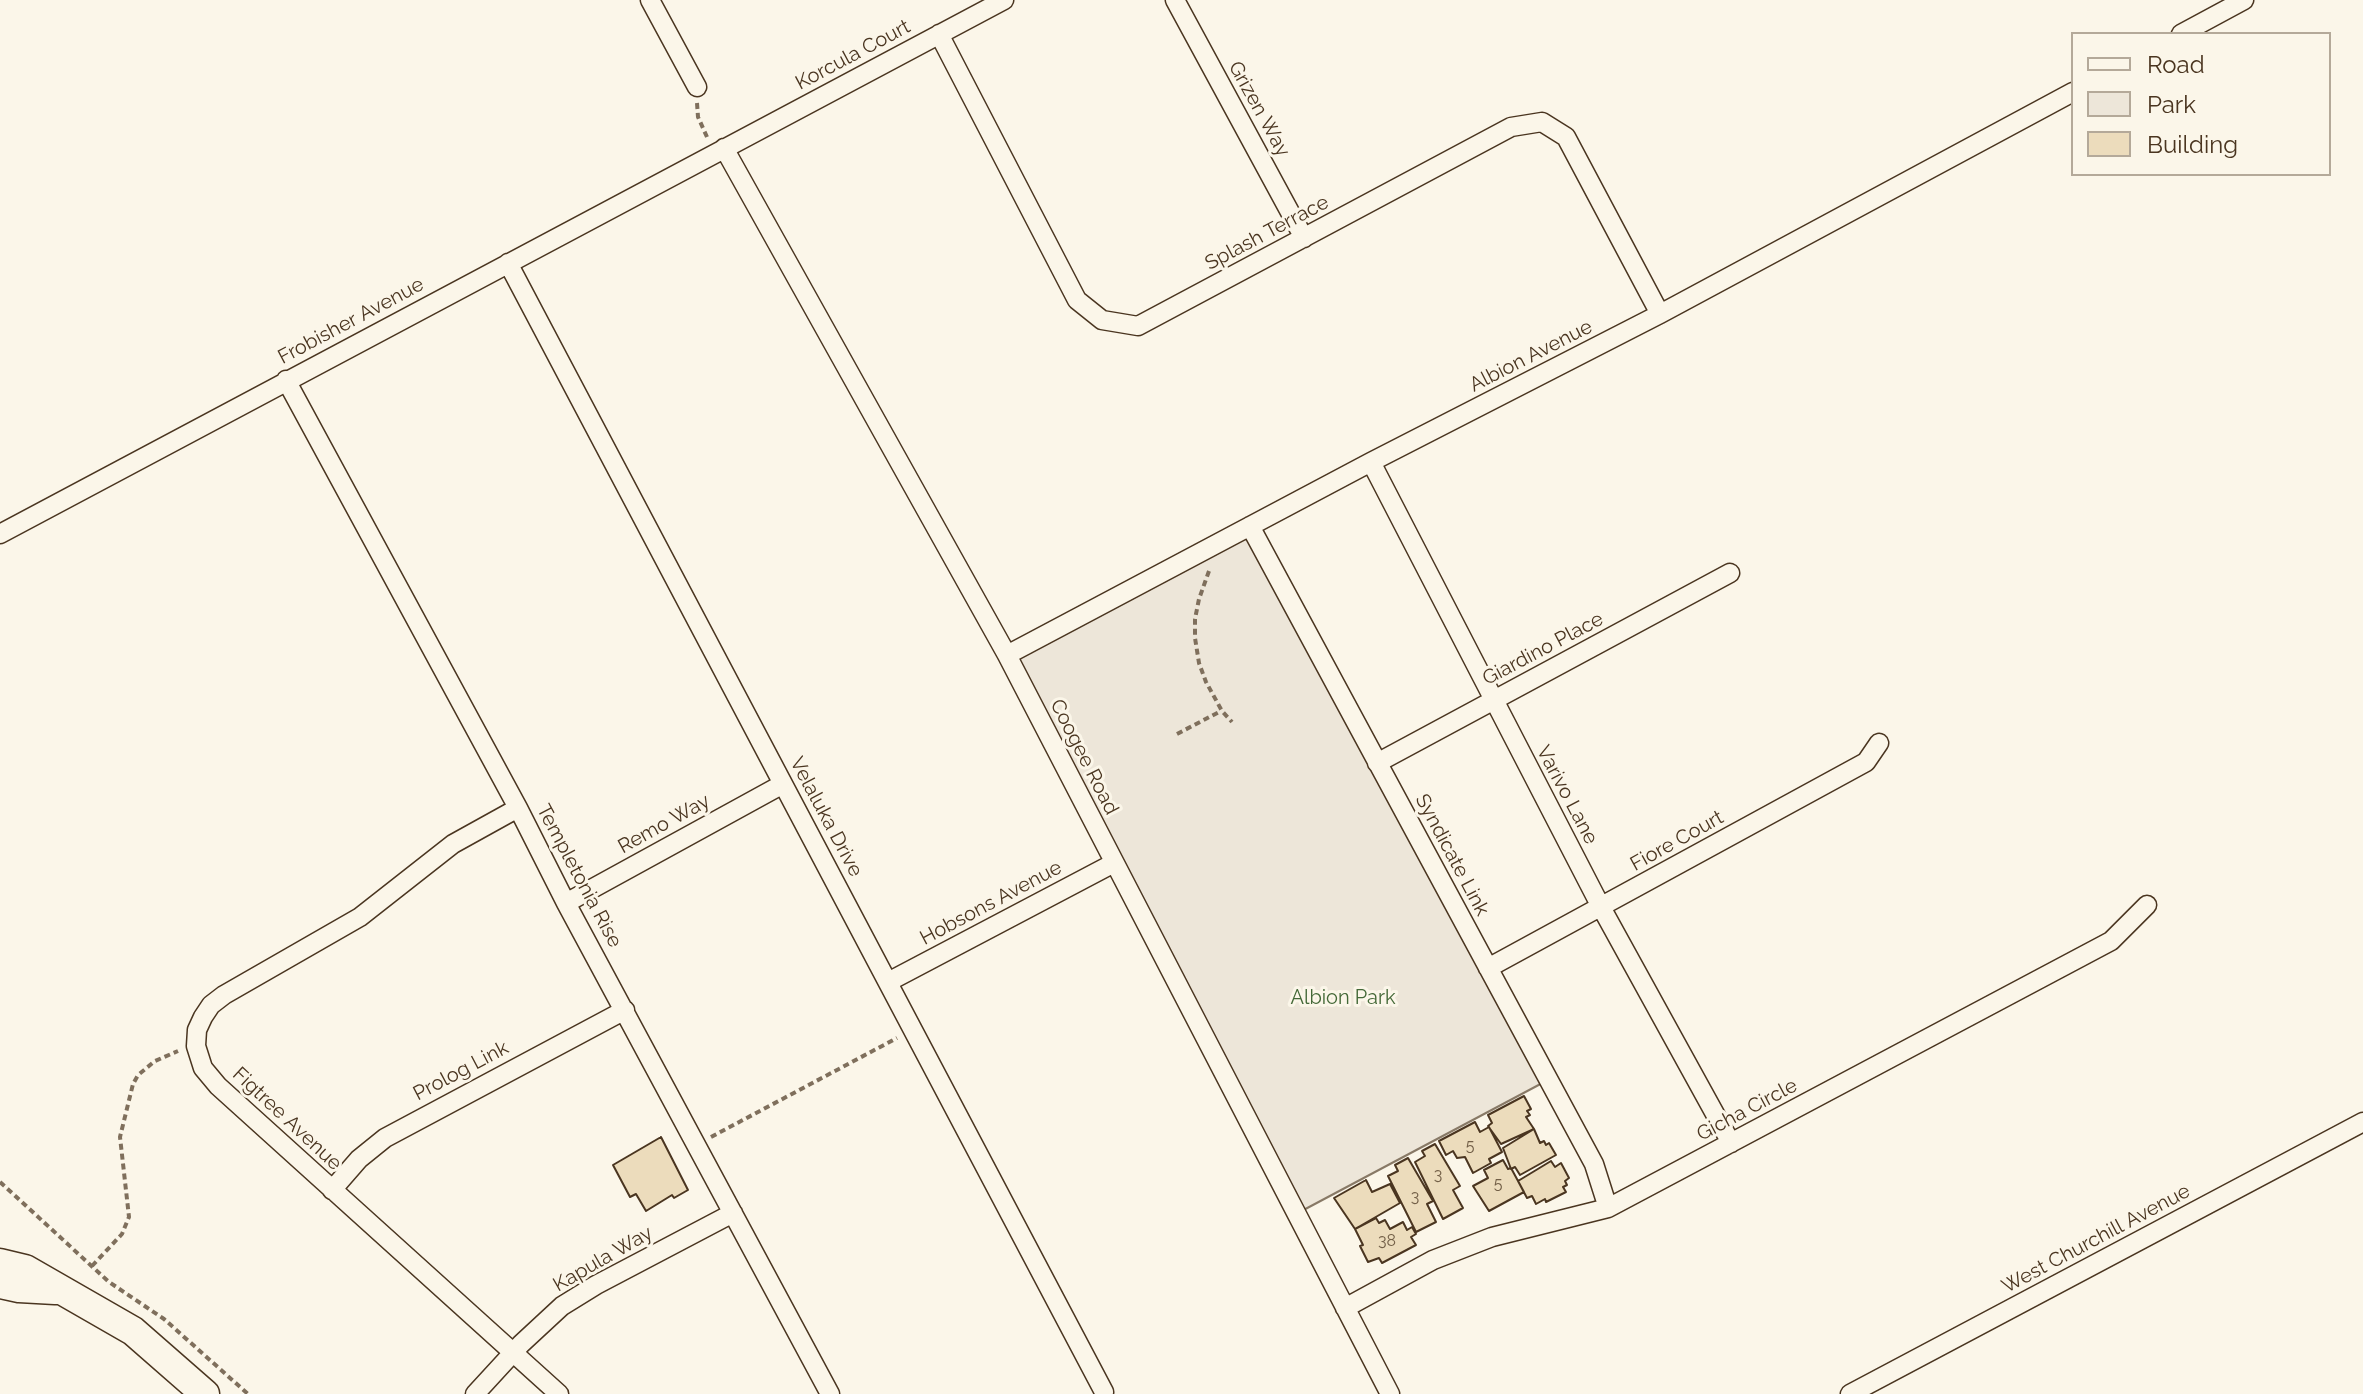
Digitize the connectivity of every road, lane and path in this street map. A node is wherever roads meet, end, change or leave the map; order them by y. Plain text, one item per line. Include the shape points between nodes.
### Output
1 (650, 0) edge
2 (1004, 0) edge
3 (1175, 0) edge
4 (2244, 0) edge
5 (2185, 32) edge
6 (939, 34) junction
7 (697, 87) joint
8 (2071, 93) edge
9 (720, 150) junction
10 (1304, 238) junction
11 (508, 263) junction
12 (1660, 314) junction
13 (286, 380) junction
14 (1371, 462) junction
15 (1250, 526) junction
16 (0, 534) edge
17 (1209, 571) dead end
18 (1730, 573) dead end
19 (1007, 655) junction
20 (1493, 701) junction
21 (1222, 711) junction
22 (1232, 722) dead end
23 (1177, 734) dead end
24 (1879, 743) dead end
25 (1377, 763) junction
26 (783, 784) junction
27 (518, 808) junction
28 (1114, 863) junction
29 (566, 903) junction
30 (2147, 905) dead end
31 (1601, 907) junction
32 (1488, 968) junction
33 (888, 982) junction
34 (625, 1010) junction
35 (913, 1029) junction
36 (196, 1046) junction
37 (2363, 1122) edge
38 (1731, 1143) junction
39 (697, 1145) junction
40 (0, 1182) edge
41 (332, 1190) junction
42 (1608, 1208) junction
43 (733, 1213) junction
44 (0, 1263) edge
45 (92, 1266) junction
46 (0, 1284) edge
47 (60, 1291) junction
48 (1345, 1308) junction
49 (513, 1353) junction
50 (1104, 1392) dead end
51 (205, 1394) edge
52 (248, 1394) edge
53 (475, 1394) edge
54 (559, 1394) edge
55 (830, 1394) edge
56 (1390, 1394) edge
57 (1850, 1394) edge

1 - 7 street
2 - 6 street, Korcula Court
3 - 10 street, Grizen Way
4 - 5 street
6 - 9 street, Korcula Court
6 - 10 street, Splash Terrace via 1077,300 1102,320 1138,326
7 - 9 path via 698,117
8 - 12 street, Albion Avenue
9 - 11 street, Frobisher Avenue
9 - 19 street, Coogee Road
10 - 12 street, Splash Terrace via 1511,127 1542,122 1566,137
11 - 13 street, Frobisher Avenue
11 - 26 street, Velaluka Drive
12 - 14 street, Albion Avenue
13 - 16 street, Frobisher Avenue
13 - 27 street, Templetonia Rise
14 - 15 street, Albion Avenue
14 - 20 street, Varivo Lane
15 - 19 street, Albion Avenue
15 - 25 street, Syndicate Link
17 - 21 path via 1199,599 1195,638 1199,663
18 - 20 street, Giardino Place
19 - 28 street, Coogee Road
20 - 25 street, Giardino Place
20 - 31 street, Varivo Lane
21 - 22 path
21 - 23 path
24 - 31 street, Fiore Court via 1866,762
25 - 32 street, Syndicate Link
26 - 29 street, Remo Way
26 - 33 street, Velaluka Drive
27 - 29 street, Templetonia Rise
27 - 36 street via 453,844 350,923 224,995 203,1017
28 - 33 street, Hobsons Avenue
28 - 48 street, Coogee Road
29 - 34 street, Templetonia Rise
30 - 38 street, Gicha Circle via 2111,941
31 - 32 street, Fiore Court
31 - 38 street, Varivo Lane
32 - 42 street, Syndicate Link via 1594,1164
33 - 35 street, Velaluka Drive
34 - 39 street, Templetonia Rise
34 - 41 street, Prolog Link via 385,1138
35 - 39 path
35 - 50 street, Velaluka Drive
36 - 41 street, Figtree Avenue via 209,1077
36 - 45 path via 166,1054 133,1084 120,1137 129,1217 122,1234
37 - 57 street, West Churchill Avenue
38 - 42 street, Gicha Circle
39 - 43 street, Templetonia Rise
40 - 45 path
41 - 49 street, Figtree Avenue
42 - 48 street, Gicha Circle via 1492,1237 1433,1260
43 - 49 street, Kapula Way via 578,1295
43 - 55 street, Templetonia Rise
44 - 47 main road via 25,1269
45 - 52 path via 164,1319
46 - 47 main road
47 - 51 main road via 133,1331
48 - 56 street, Coogee Road
49 - 53 street, Kapula Way
49 - 54 street, Figtree Avenue

